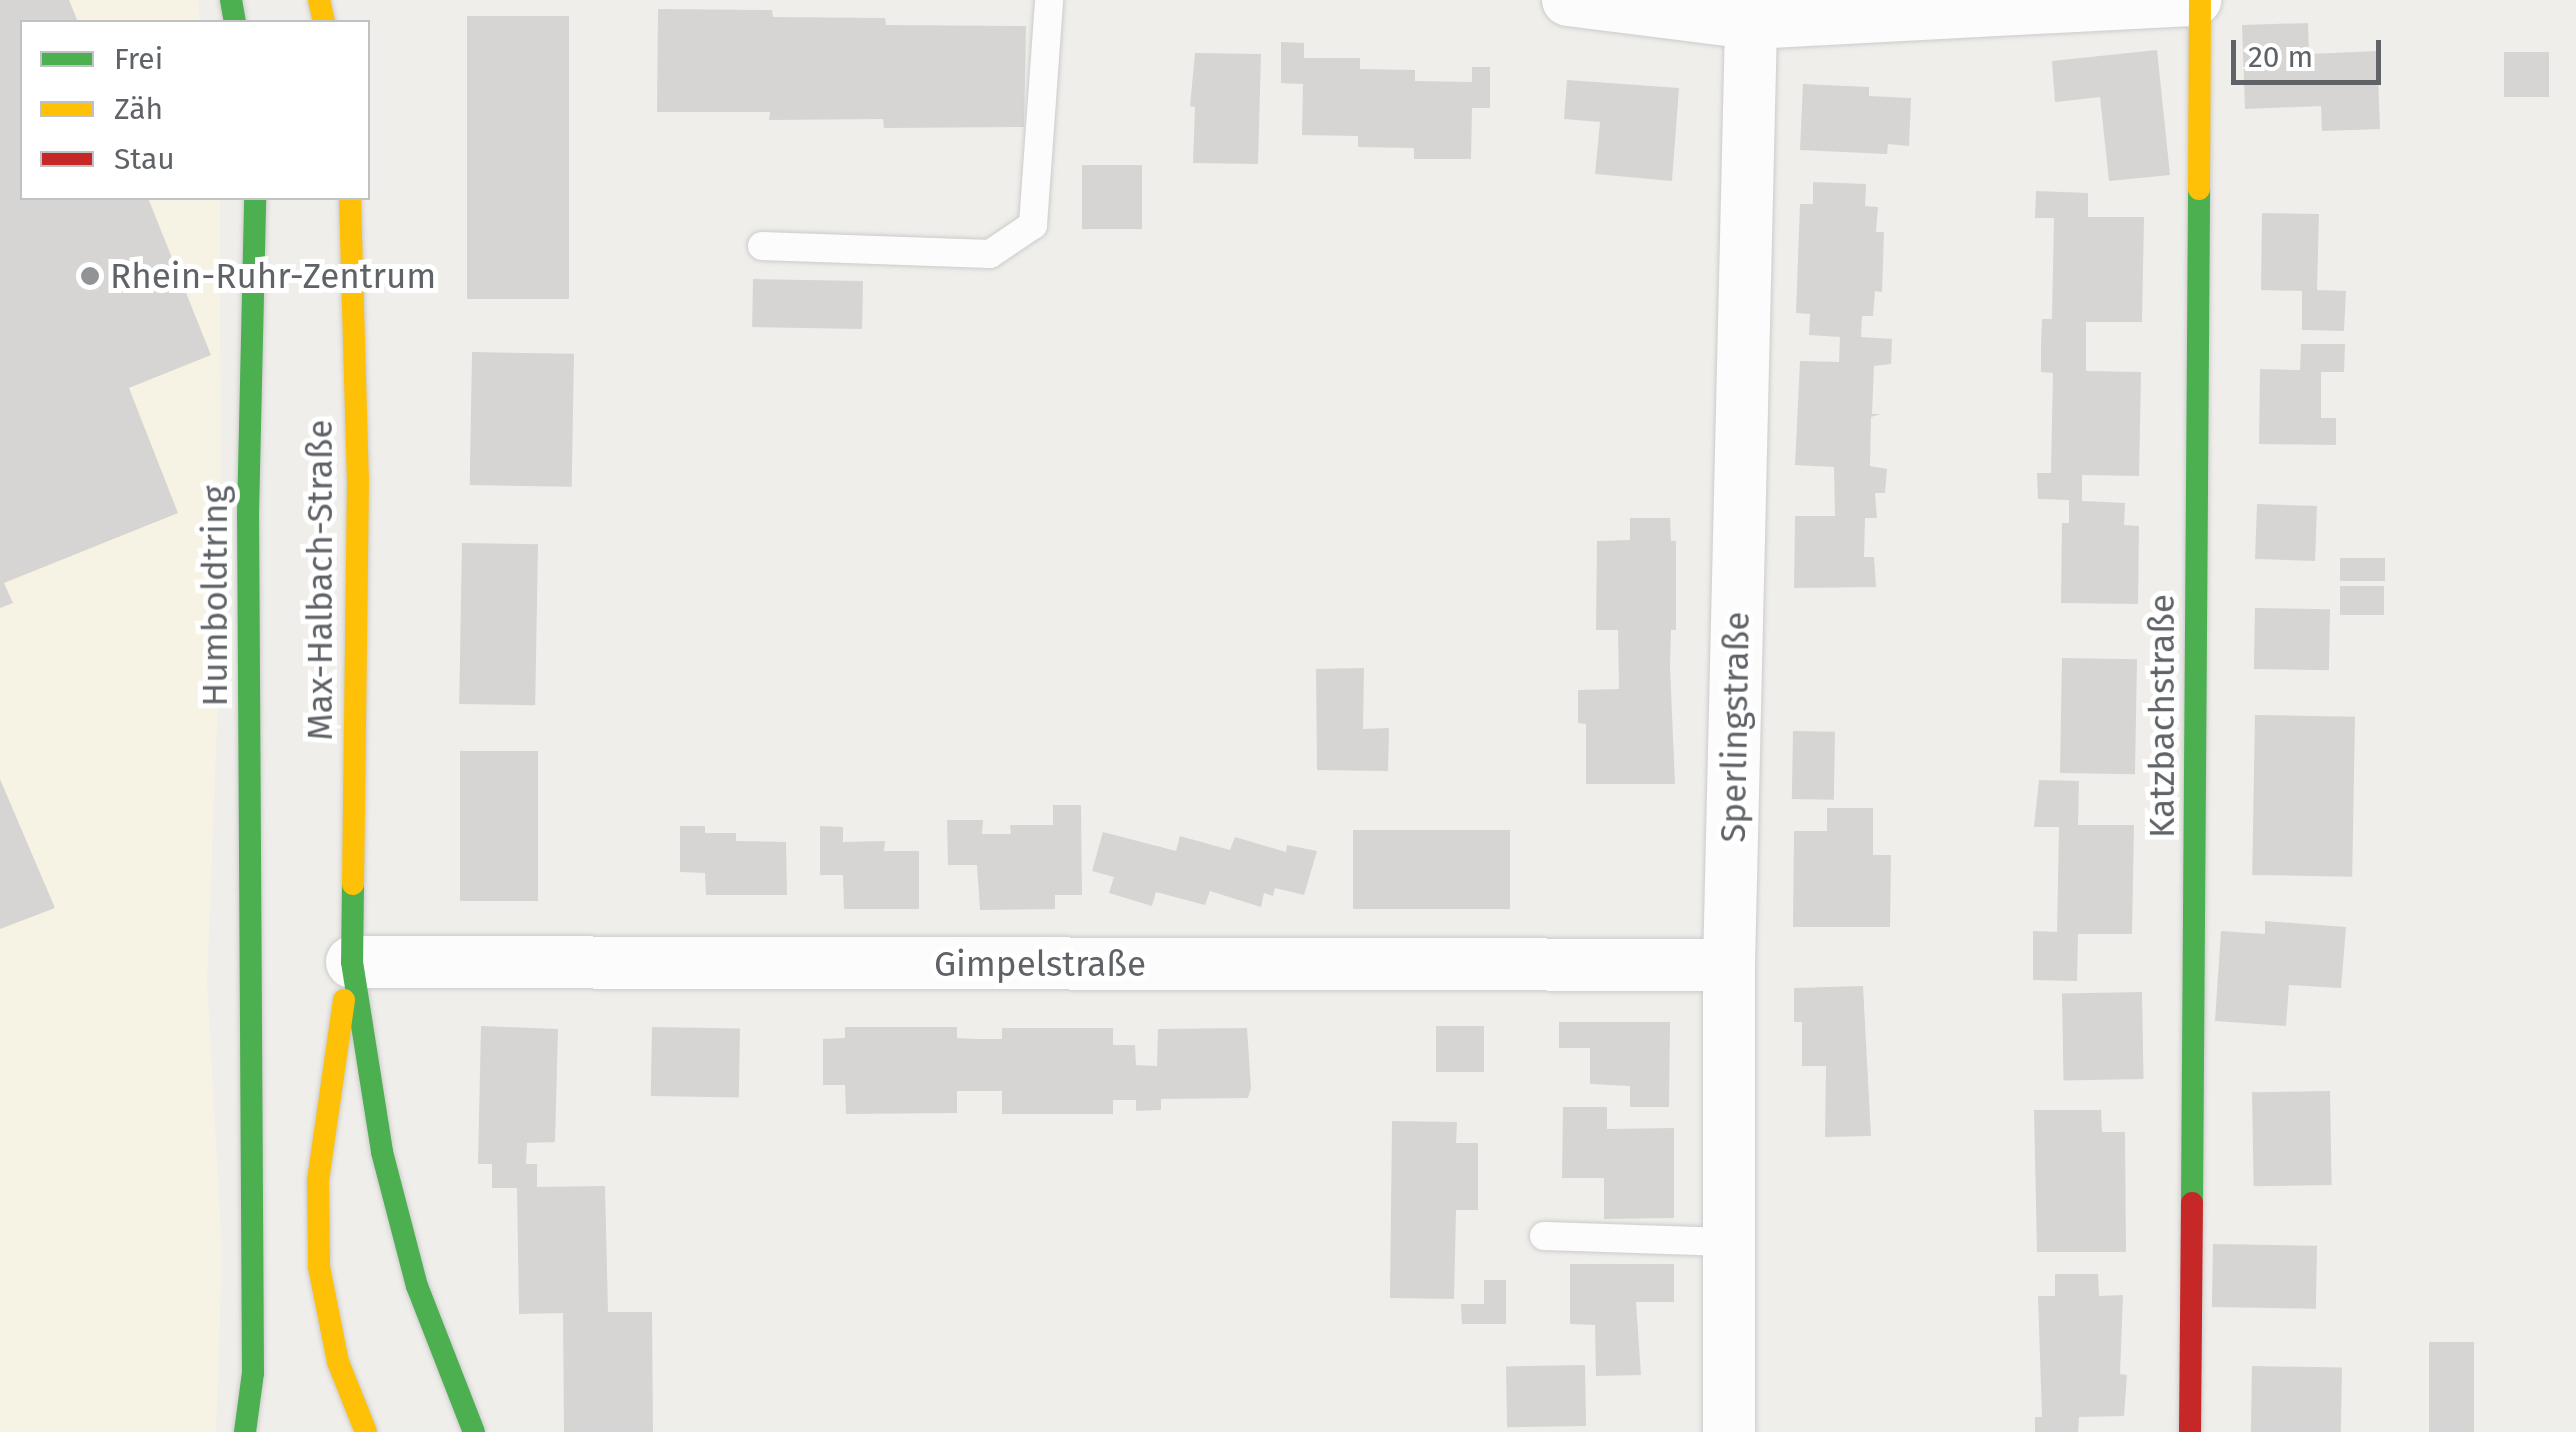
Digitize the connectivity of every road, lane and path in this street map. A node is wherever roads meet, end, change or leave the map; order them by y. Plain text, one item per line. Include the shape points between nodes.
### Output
1 (1049, 0) edge
2 (1568, 0) edge
3 (2198, 0) edge
4 (1751, 23) junction
5 (256, 200) edge
6 (350, 200) edge
7 (762, 246) dead end
8 (352, 962) junction
9 (1729, 965) junction
10 (252, 995) junction
11 (278, 1070) dead end
12 (298, 1125) dead end
13 (318, 1181) junction
14 (1544, 1236) dead end
15 (1729, 1242) junction
16 (244, 1432) edge
17 (366, 1432) edge
18 (474, 1432) edge
19 (1729, 1432) edge
20 (2190, 1432) edge

1 - 7 lane via 1032,224 990,254
2 - 4 street
3 - 4 street
3 - 20 street, Katzbachstraße
4 - 9 street, Sperlingstraße
5 - 10 street, Humboldtring via 248,515
6 - 8 street, Max-Halbach-Straße via 358,479
8 - 9 street, Gimpelstraße
8 - 13 street, Max-Halbach-Straße via 330,1068
8 - 18 street, Max-Halbach-Straße via 382,1152 417,1286
9 - 15 street, Sperlingstraße
10 - 11 street, Humboldtring
10 - 16 street, Humboldtring via 253,1373
12 - 13 street
13 - 17 street, Max-Halbach-Straße via 319,1267 338,1362
14 - 15 lane
15 - 19 street, Sperlingstraße

